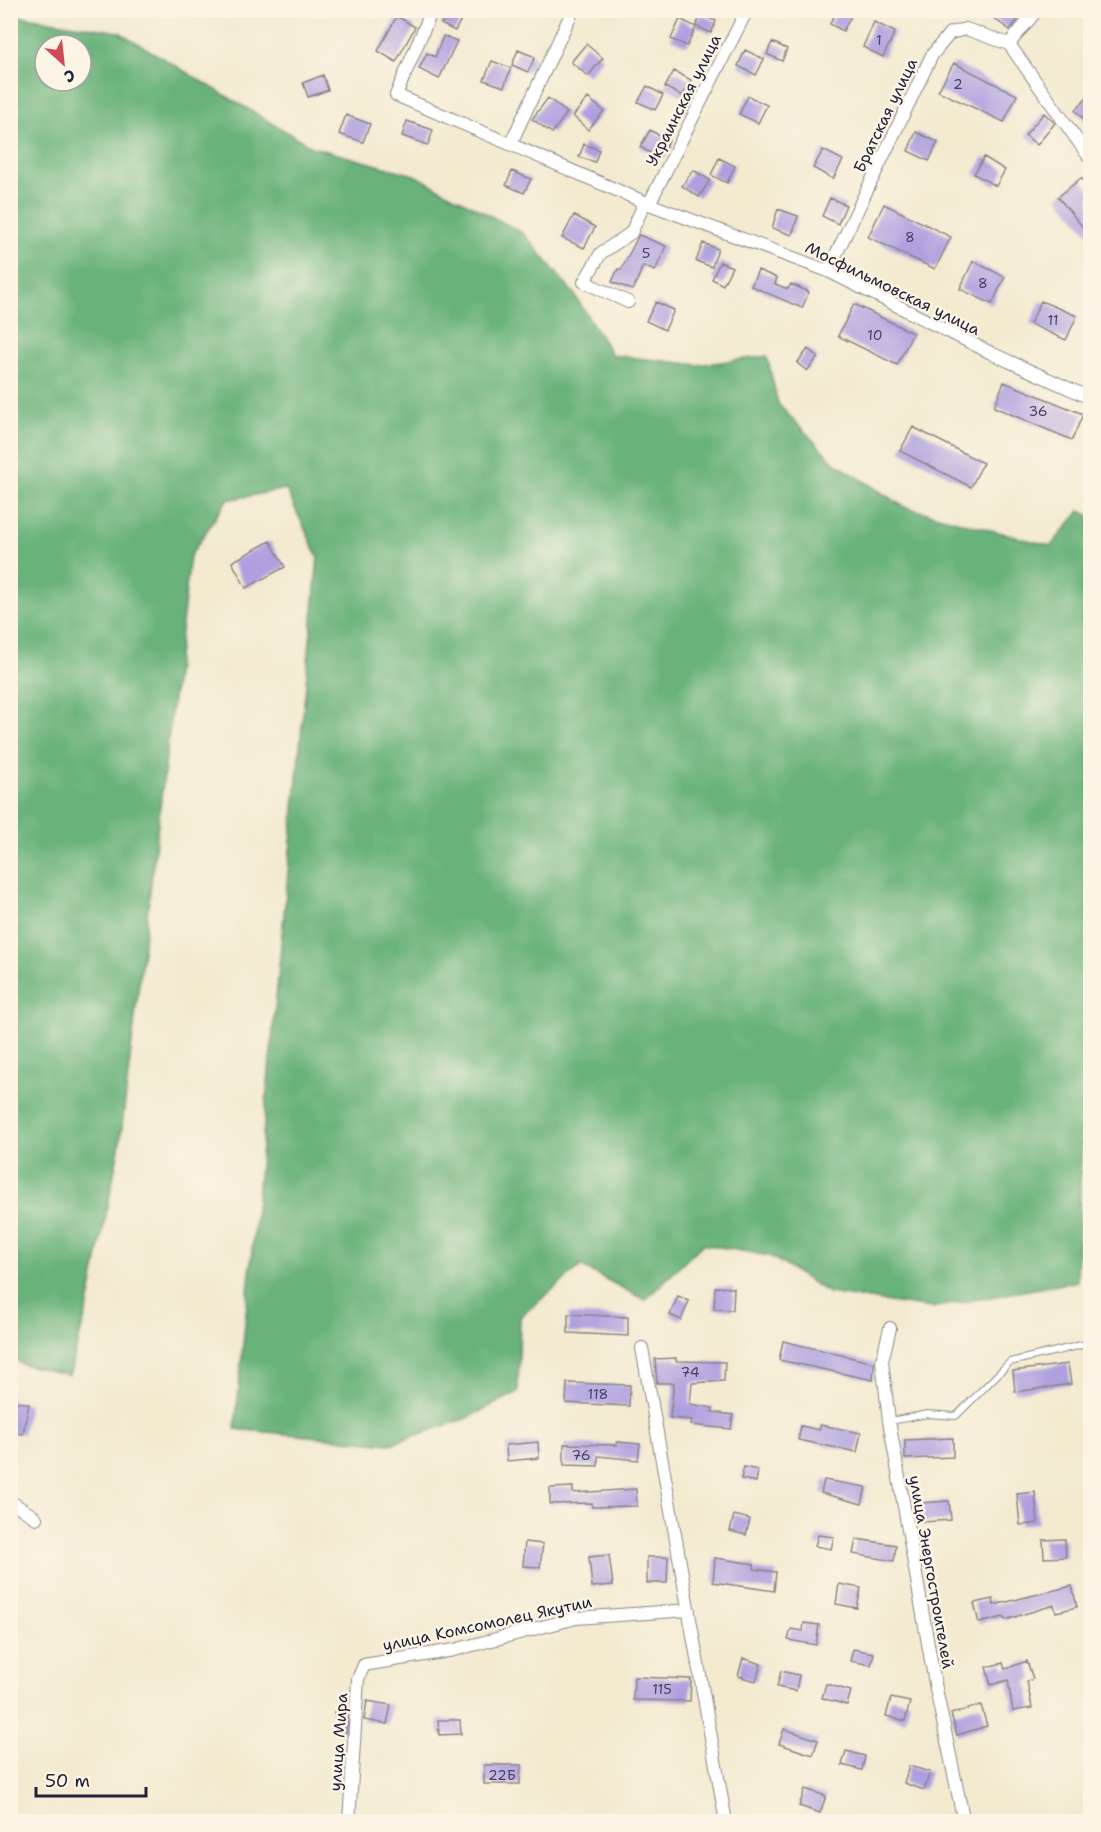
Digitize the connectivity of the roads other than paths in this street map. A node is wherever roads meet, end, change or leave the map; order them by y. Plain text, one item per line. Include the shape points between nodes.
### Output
1 (432, 10) edge
2 (573, 10) edge
3 (747, 10) edge
4 (1037, 10) edge
5 (1009, 44) junction
6 (511, 143) junction
7 (1090, 158) edge
8 (647, 203) junction
9 (828, 271) junction
10 (628, 302) dead end
11 (1090, 398) edge
12 (890, 1328) dead end
13 (1090, 1343) edge
14 (642, 1348) dead end
15 (1090, 1348) edge
16 (889, 1421) junction
17 (10, 1501) edge
18 (36, 1518) dead end
19 (689, 1610) junction
20 (364, 1665) joint
21 (349, 1821) edge
22 (726, 1821) edge
23 (964, 1821) edge

1 - 6 street, Мосфильмовская улица via 396,95
2 - 6 street
3 - 8 street, Украинская улица
4 - 5 street
5 - 7 street
5 - 9 street, Братская улица via 966,29 950,33 932,55
6 - 8 street, Мосфильмовская улица
8 - 9 street, Мосфильмовская улица
8 - 10 street via 631,233 601,253 584,282
9 - 11 street, Мосфильмовская улица
12 - 16 street, улица Энергостроителей via 882,1361
13 - 15 street
13 - 16 lane via 1010,1362 956,1416 928,1414
14 - 19 street
16 - 23 street, улица Энергостроителей via 936,1689
17 - 18 street
19 - 20 street, улица Комсомолец Якутии via 576,1618 454,1650
19 - 22 street
20 - 21 street, улица Мира via 358,1679

